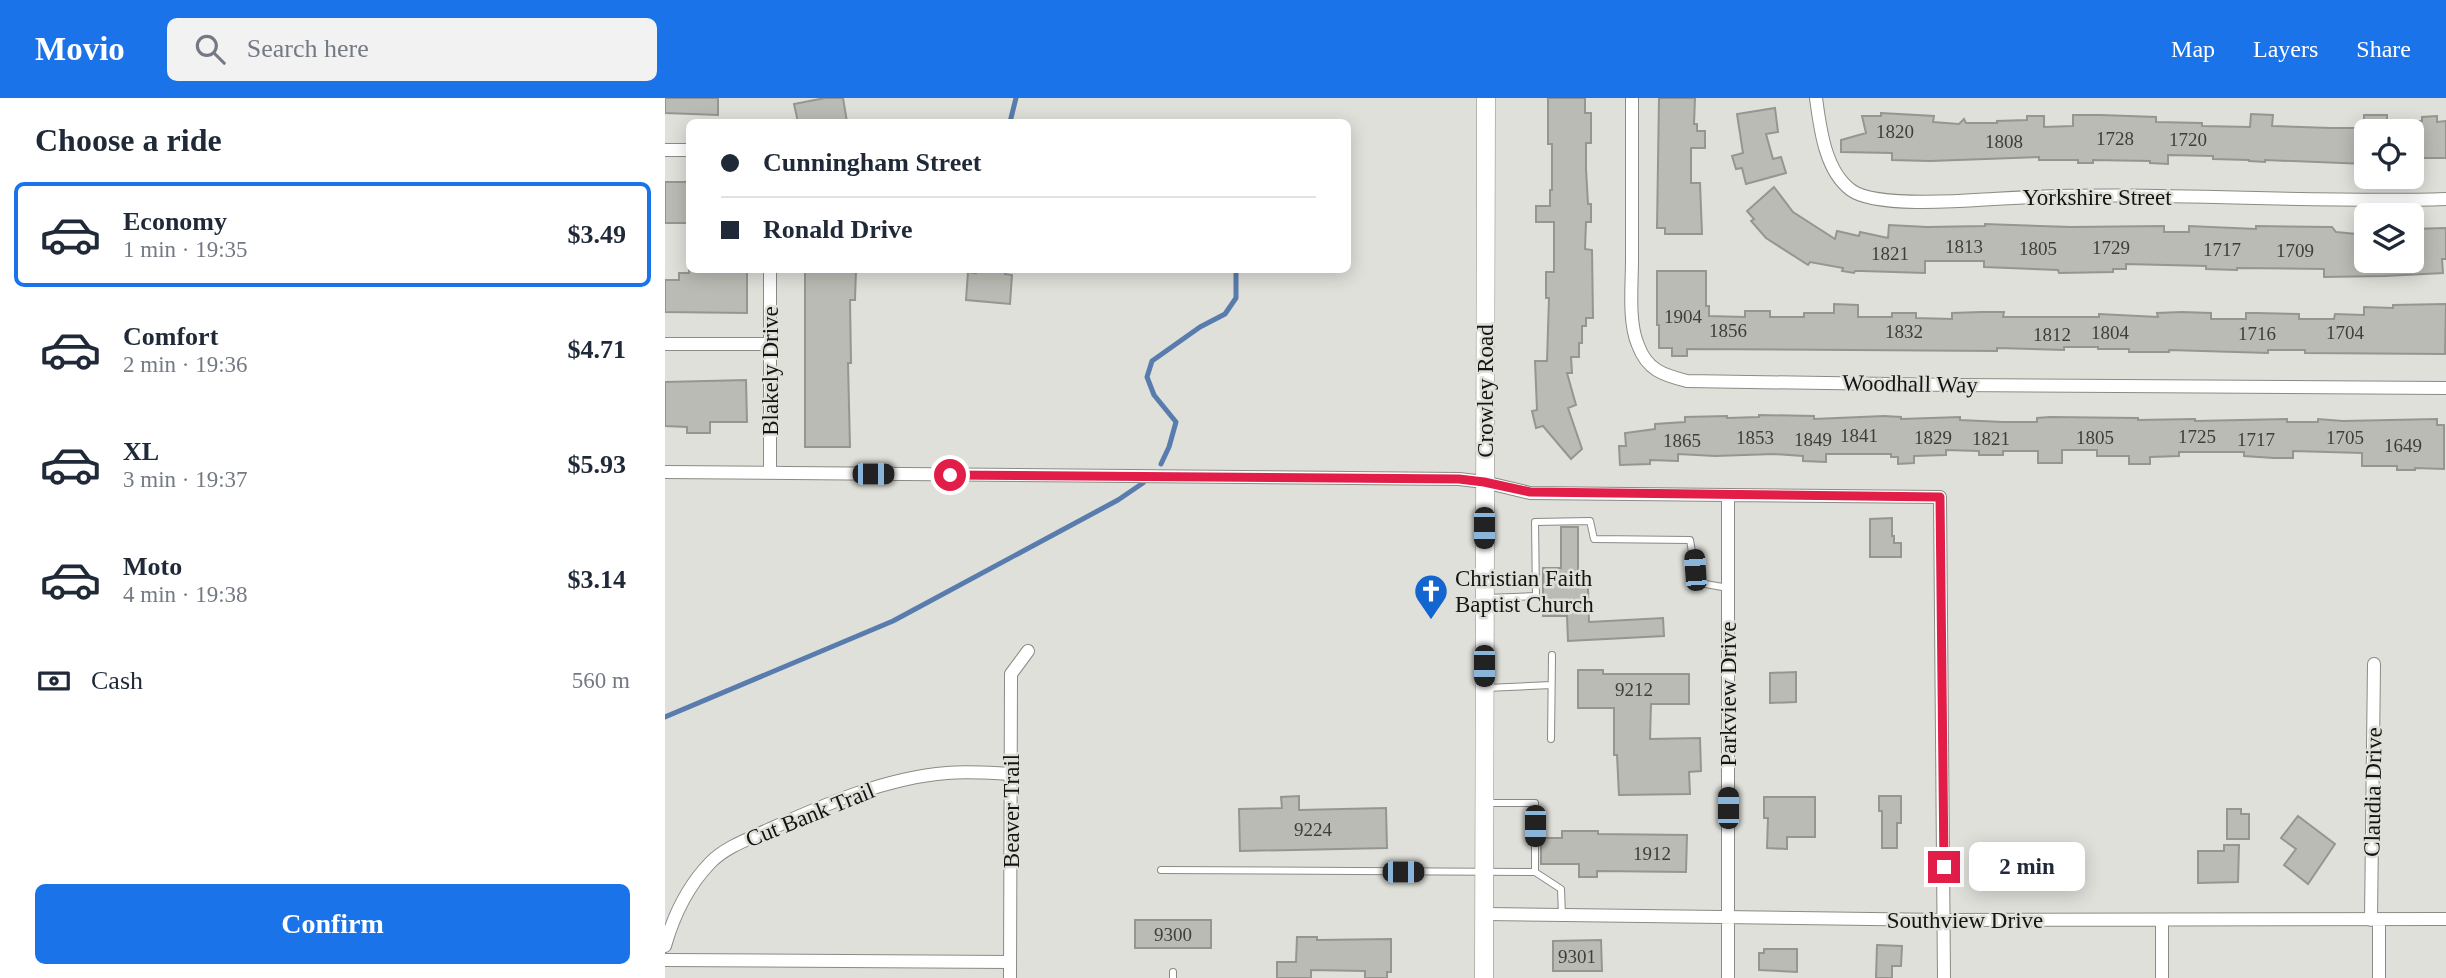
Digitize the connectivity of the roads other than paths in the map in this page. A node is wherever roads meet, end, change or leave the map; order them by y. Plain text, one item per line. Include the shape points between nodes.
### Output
1 (1486, 98) edge
2 (1632, 98) edge
3 (1815, 98) edge
4 (665, 150) edge
5 (686, 150) edge
6 (2446, 199) edge
7 (770, 273) edge
8 (665, 344) edge
9 (769, 344) junction
10 (2446, 388) edge
11 (665, 472) edge
12 (770, 473) junction
13 (1484, 482) junction
14 (1728, 495) junction
15 (1728, 588) junction
16 (1484, 598) junction
17 (1028, 650) dead end
18 (1552, 654) dead end
19 (2374, 664) dead end
20 (1551, 685) junction
21 (1484, 688) junction
22 (1551, 739) dead end
23 (1011, 774) junction
24 (1484, 803) junction
25 (1161, 870) dead end
26 (1484, 872) junction
27 (1535, 872) junction
28 (1484, 914) junction
29 (1562, 916) junction
30 (1728, 918) junction
31 (2375, 919) junction
32 (2446, 919) edge
33 (1944, 920) junction
34 (2162, 920) junction
35 (665, 946) edge
36 (665, 960) edge
37 (1010, 962) junction
38 (1010, 978) edge
39 (1484, 978) edge
40 (1728, 978) edge
41 (1944, 978) edge
42 (2162, 978) edge
43 (2379, 978) edge

1 - 13 main road, Crowley Road
2 - 10 street, Woodhall Way via 1634,329 1638,346 1655,371 1666,376 1687,381
3 - 6 street, Yorkshire Street via 1828,157 1837,174 1851,190 1881,199
4 - 5 street
7 - 9 street, Blakely Drive
8 - 9 street
9 - 12 street, Blakely Drive
11 - 12 street
12 - 13 street via 1445,478
13 - 14 street via 1530,492
13 - 16 main road, Crowley Road
14 - 15 street, Parkview Drive
14 - 33 street via 1940,497
15 - 16 lane via 1700,583 1690,540 1594,539 1590,521 1535,522 1536,596
15 - 30 street, Parkview Drive
16 - 21 main road, Crowley Road
17 - 23 street, Beaver Trail via 1011,674
18 - 20 lane
19 - 31 street, Claudia Drive
20 - 21 lane
20 - 22 lane
21 - 24 main road, Crowley Road
23 - 35 street, Cut Bank Trail via 949,773 906,779 852,795 737,845 712,860 689,888 673,917
23 - 37 street, Beaver Trail
24 - 26 main road, Crowley Road
24 - 27 lane via 1535,803
25 - 26 lane
26 - 27 lane
26 - 28 main road, Crowley Road
27 - 29 lane via 1561,889
28 - 29 street, Southview Drive
28 - 39 main road, Crowley Road
29 - 30 street, Southview Drive
30 - 33 street, Southview Drive
30 - 40 street, Parkview Drive
31 - 32 street, Southview Drive
31 - 34 street, Southview Drive
31 - 43 street, Claudia Drive
33 - 34 street, Southview Drive
33 - 41 street
34 - 42 street
36 - 37 street
37 - 38 street, Beaver Trail

